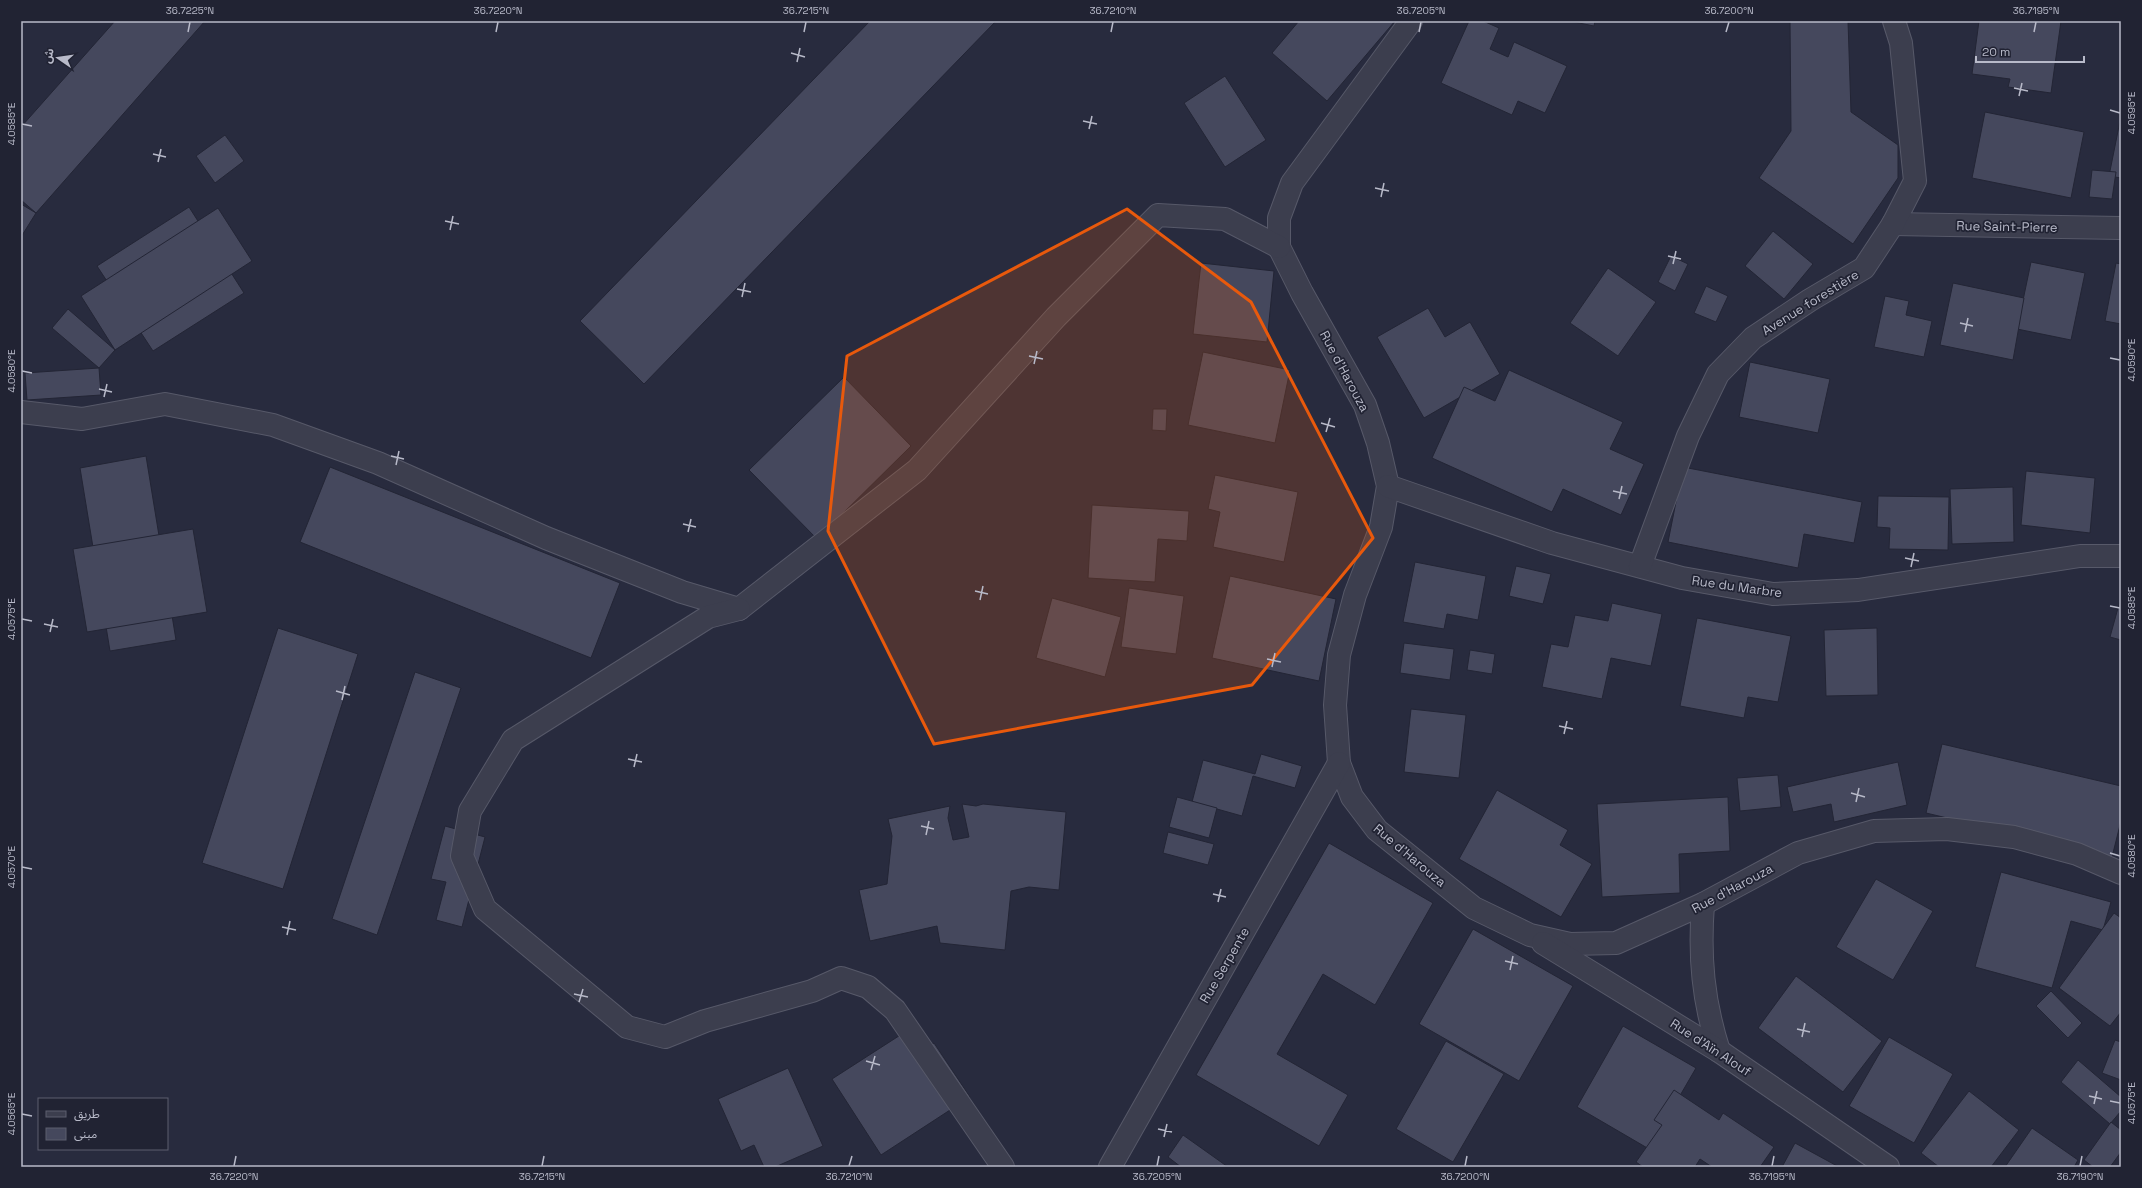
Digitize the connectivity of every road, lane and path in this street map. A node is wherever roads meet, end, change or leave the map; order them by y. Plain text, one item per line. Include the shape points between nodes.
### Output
1 (1411, 21) edge
2 (1894, 21) edge
3 (1893, 224) junction
4 (2121, 228) edge
5 (1279, 247) junction
6 (21, 412) edge
7 (1388, 486) junction
8 (2121, 556) edge
9 (1640, 566) junction
10 (739, 609) junction
11 (1339, 763) junction
12 (2121, 873) edge
13 (1703, 904) junction
14 (1530, 935) junction
15 (1719, 1051) junction
16 (1003, 1167) edge
17 (1110, 1167) edge
18 (1888, 1167) edge

1 - 5 street, Rue d'Harouza via 1292,183 1279,218
2 - 3 street, Avenue forestière via 1900,43 1915,181
3 - 4 street, Rue Saint-Pierre
3 - 9 street, Avenue forestière via 1864,268 1753,338 1718,374 1688,436
5 - 7 street, Rue d'Harouza via 1365,405 1378,443
5 - 10 street via 1225,219 1158,215 1056,317 916,470
6 - 10 street via 82,419 165,404 273,425 378,463 546,538 674,589
7 - 9 street, Rue du Marbre via 1552,543
7 - 11 street, Rue d'Harouza via 1381,527 1355,595 1339,655 1335,705
8 - 9 street, Rue du Marbre via 2080,556 1858,590 1773,594 1682,578
10 - 16 street via 708,617 513,740 470,811 462,856 485,909 627,1027 665,1037 705,1021 812,992 841,978 868,987 895,1010
11 - 14 street, Rue d'Harouza via 1352,797 1377,830 1474,908
11 - 17 street, Rue Serpente
12 - 13 street, Rue d'Harouza via 2077,854 2014,836 1947,829 1874,831 1798,853
13 - 14 street, Rue d'Harouza via 1616,943 1570,944
13 - 15 street via 1700,941 1703,984 1709,1020
14 - 15 street, Rue d'Aïn Alouf
15 - 18 street, Rue d'Aïn Alouf

